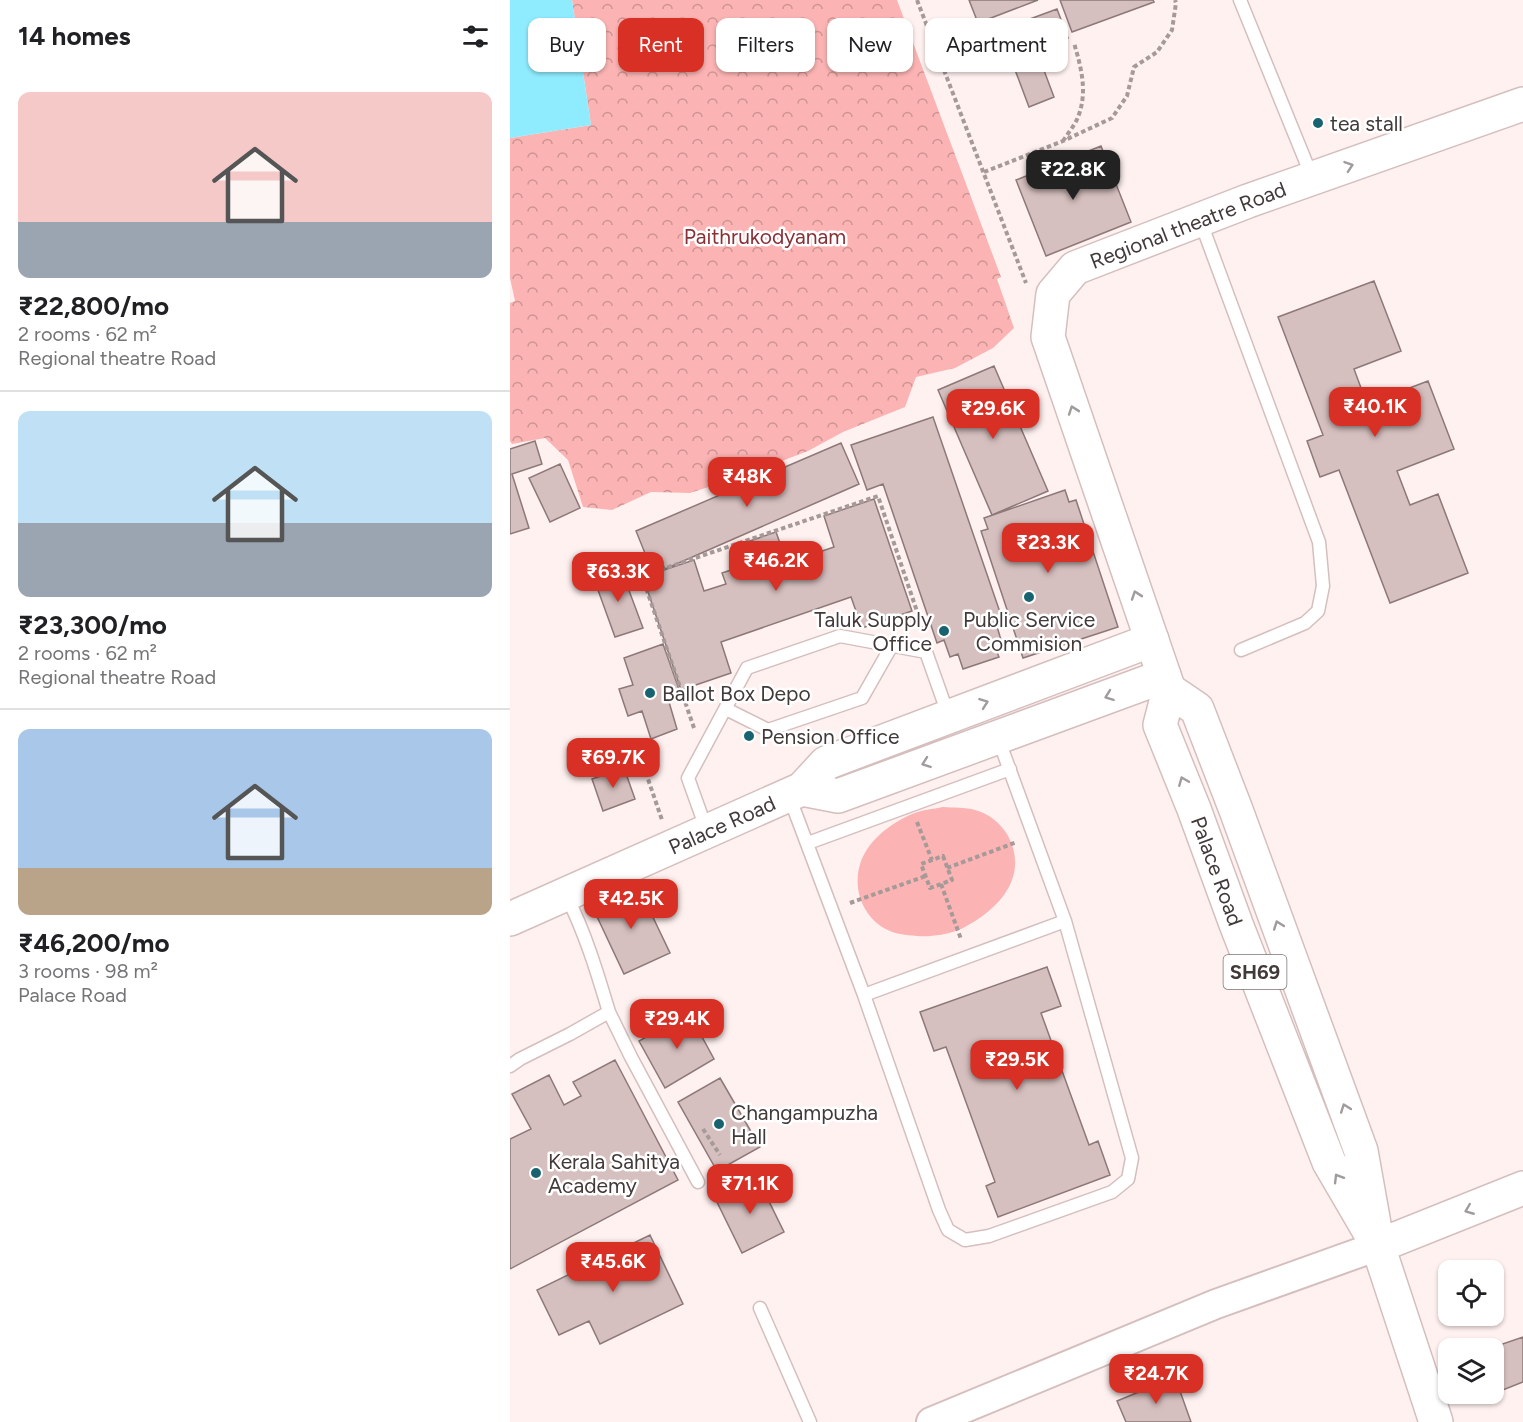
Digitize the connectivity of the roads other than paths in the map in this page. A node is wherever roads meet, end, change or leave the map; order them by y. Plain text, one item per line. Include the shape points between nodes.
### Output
1 (1240, 0) edge
2 (1523, 104) edge
3 (1313, 178) junction
4 (1200, 220) junction
5 (1152, 640) junction
6 (891, 647) junction
7 (1241, 650) dead end
8 (1166, 683) junction
9 (726, 709) junction
10 (949, 716) junction
11 (998, 736) junction
12 (1010, 769) junction
13 (795, 792) junction
14 (707, 832) junction
15 (808, 843) junction
16 (566, 894) junction
17 (510, 919) edge
18 (1065, 921) junction
19 (864, 994) junction
20 (609, 1012) junction
21 (510, 1066) edge
22 (698, 1182) dead end
23 (1523, 1188) edge
24 (1378, 1246) junction
25 (760, 1308) dead end
26 (810, 1422) edge
27 (931, 1422) edge
28 (1436, 1422) edge

1 - 3 lane
3 -> 2 main road, Regional theatre Road
3 - 4 main road, Regional theatre Road
5 -> 4 main road, Regional theatre Road via 1048,337 1053,294 1075,268
4 - 7 lane via 1319,542 1323,586 1318,611 1305,624
5 - 8 main road, Regional theatre Road
10 -> 5 main road, Palace Road
6 - 9 lane via 840,636 747,668
6 - 9 lane via 862,698 768,730
6 - 10 lane via 926,652
8 -> 11 main road, Palace Road
24 -> 8 main road, Palace Road / SH69 via 1329,1162 1160,725
9 - 14 lane via 688,778
10 - 13 main road, Palace Road via 826,763
11 - 12 lane
11 -> 13 main road, Palace Road via 838,796
12 - 15 lane
12 - 18 lane
13 - 14 main road, Palace Road
13 - 15 lane
14 - 16 main road, Palace Road
15 - 19 lane
16 - 17 main road, Palace Road
16 - 20 lane
18 - 19 lane
18 - 19 lane via 1132,1158 1128,1179 1112,1192 989,1236 966,1240 948,1230
20 - 21 lane
20 - 22 lane
23 -> 24 main road
24 - 27 street via 1216,1304
24 - 28 main road, Palace Road
25 - 26 lane

